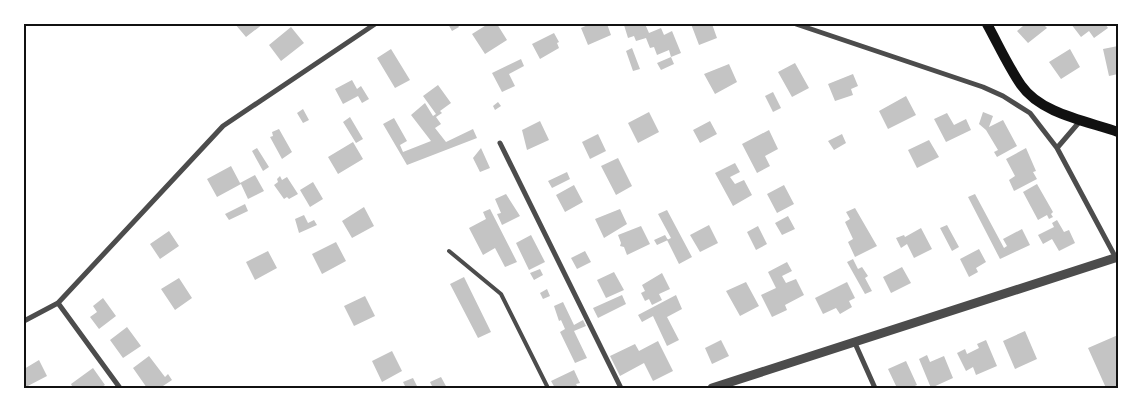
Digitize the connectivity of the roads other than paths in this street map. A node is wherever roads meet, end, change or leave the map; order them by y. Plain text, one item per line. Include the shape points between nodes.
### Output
1 (375, 24) edge
2 (796, 24) edge
3 (987, 24) edge
4 (1081, 119) junction
5 (1118, 132) edge
6 (500, 143) dead end
7 (1057, 148) junction
8 (449, 251) dead end
9 (1118, 259) edge
10 (58, 303) junction
11 (24, 321) edge
12 (854, 341) junction
13 (120, 388) edge
14 (548, 388) edge
15 (621, 388) edge
16 (712, 388) edge
17 (875, 388) edge

1 - 10 street via 223,126
2 - 7 street via 1003,96 1030,113
3 - 4 main road via 1022,87 1039,102
4 - 5 main road
4 - 7 street
6 - 15 street
7 - 9 street
8 - 14 lane via 502,294
9 - 12 street
10 - 11 street
10 - 13 street
12 - 16 street
12 - 17 street

